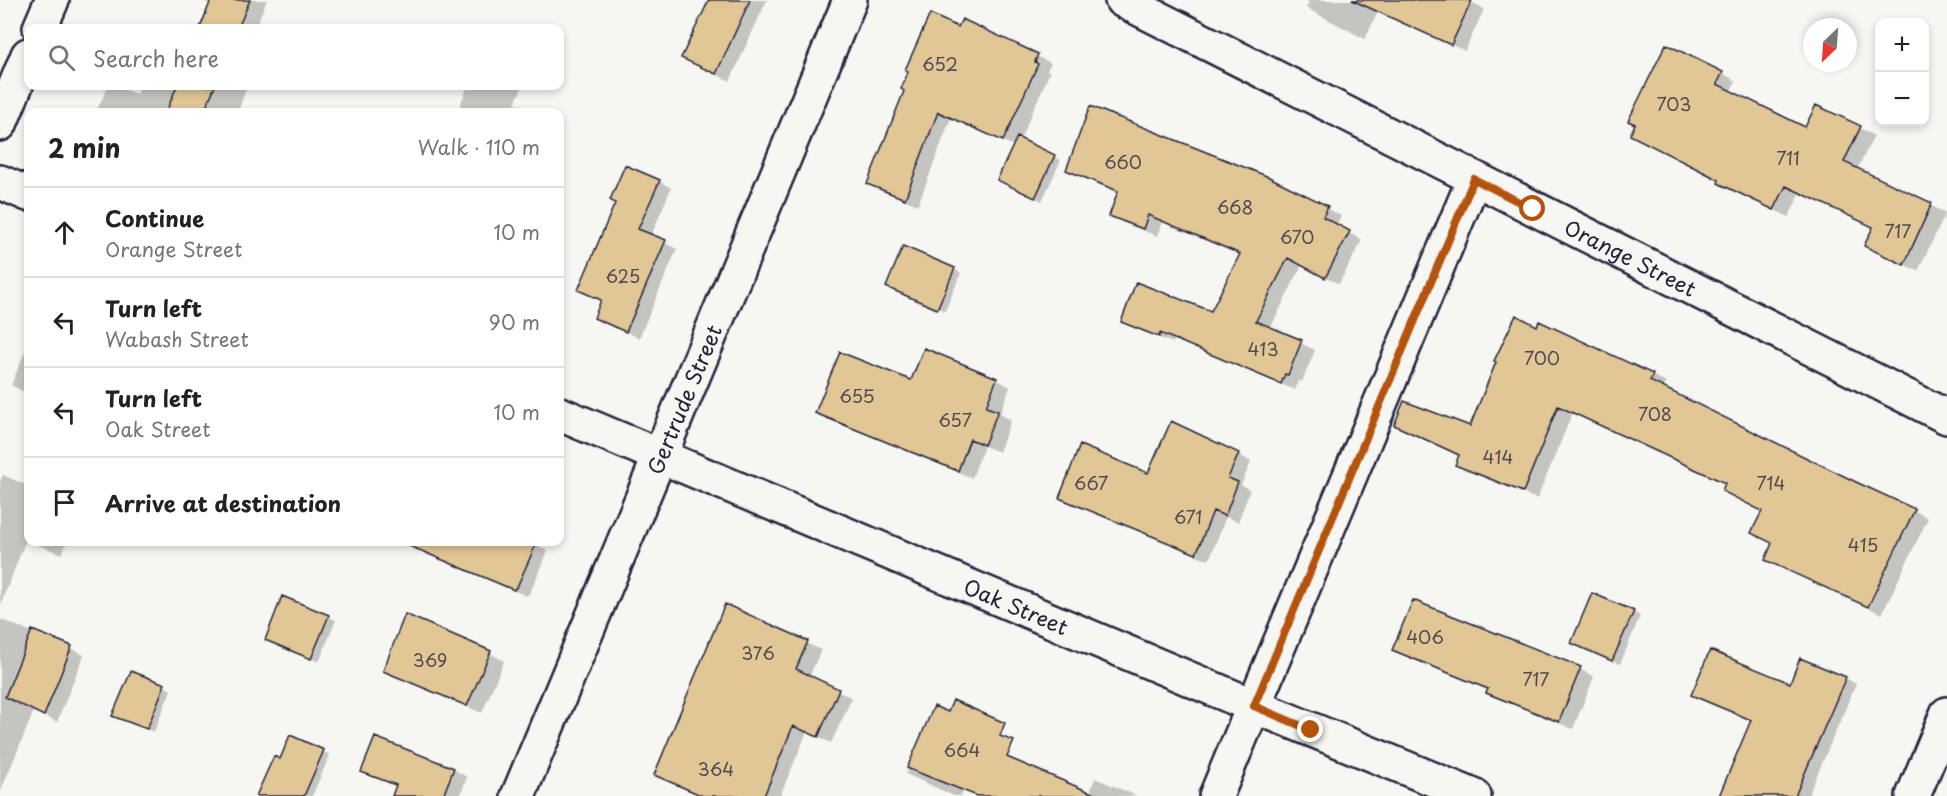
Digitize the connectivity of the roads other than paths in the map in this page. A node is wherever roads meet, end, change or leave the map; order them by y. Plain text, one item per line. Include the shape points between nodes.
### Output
1 (52, 0) edge
2 (850, 0) edge
3 (1122, 0) edge
4 (42, 24) edge
5 (24, 65) edge
6 (0, 123) edge
7 (1474, 179) junction
8 (0, 182) edge
9 (24, 192) edge
10 (564, 416) edge
11 (1947, 417) edge
12 (660, 456) junction
13 (1254, 706) junction
14 (1947, 714) edge
15 (518, 796) edge
16 (1216, 796) edge
17 (1474, 796) edge
18 (1913, 796) edge

1 - 4 street
2 - 12 street, Gertrude Street
3 - 7 street, Orange Street
5 - 6 street
7 - 11 street, Orange Street
7 - 13 street
8 - 9 street
10 - 12 street, Oak Street
12 - 13 street, Oak Street
12 - 15 street, Gertrude Street
13 - 16 street
13 - 17 street, Oak Street
14 - 18 street

